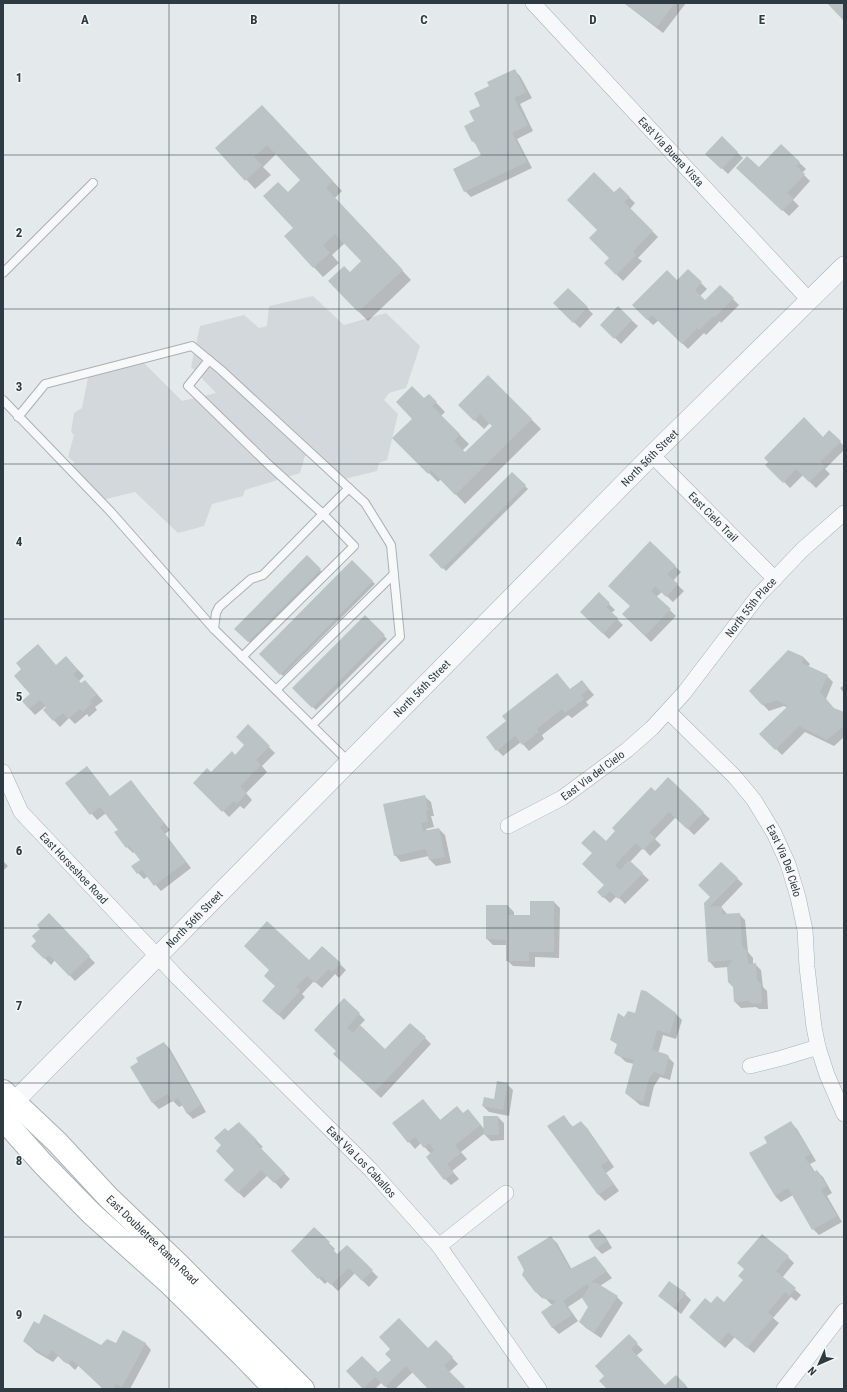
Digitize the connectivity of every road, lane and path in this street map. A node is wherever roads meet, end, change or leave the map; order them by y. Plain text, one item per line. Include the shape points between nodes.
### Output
1 (533, 3) edge
2 (93, 184) dead end
3 (844, 266) edge
4 (3, 273) edge
5 (809, 300) junction
6 (209, 360) junction
7 (3, 400) edge
8 (18, 417) junction
9 (652, 455) junction
10 (349, 488) junction
11 (844, 513) edge
12 (323, 514) junction
13 (394, 574) junction
14 (775, 579) junction
15 (214, 629) junction
16 (242, 657) junction
17 (276, 690) junction
18 (668, 711) junction
19 (312, 725) junction
20 (349, 762) junction
21 (3, 772) edge
22 (508, 826) dead end
23 (157, 957) junction
24 (818, 1047) junction
25 (750, 1066) dead end
26 (6, 1106) edge
27 (844, 1114) edge
28 (506, 1193) dead end
29 (439, 1246) junction
30 (844, 1311) edge
31 (275, 1389) edge
32 (303, 1389) edge
33 (539, 1389) edge
34 (784, 1389) edge

1 - 5 street, East Via Buena Vista
2 - 4 lane
3 - 5 street, North 56th Street
5 - 9 street, North 56th Street
6 - 8 lane via 192,346 45,384
6 - 10 lane
6 - 12 lane via 188,386
7 - 8 lane
8 - 15 lane via 110,511
9 - 14 street, East Cielo Trail
9 - 20 street, North 56th Street
10 - 12 lane
10 - 13 lane via 365,503 391,545
11 - 14 street, North 55th Place via 802,550
12 - 15 lane via 263,575 251,579 219,607
12 - 16 lane via 354,546
13 - 17 lane
13 - 19 lane via 400,637
14 - 18 street, North 55th Place via 758,596
15 - 16 lane
16 - 17 lane
17 - 19 lane
18 - 22 street, East Via del Cielo via 627,750 562,798
18 - 24 street, East Via Del Cielo via 735,777 754,800 774,833 788,864 805,930
19 - 20 lane
20 - 23 street, North 56th Street
21 - 23 street, East Horseshoe Road via 21,812
23 - 26 street, North 56th Street
23 - 29 street, East Via Los Caballos via 370,1169
24 - 25 street
24 - 27 street, East Via Del Cielo
26 - 31 main road, East Doubletree Ranch Road via 43,1164 92,1214 169,1283
26 - 32 main road, East Doubletree Ranch Road via 57,1142 108,1197 184,1269
28 - 29 street
29 - 33 street, East Via Los Caballos
30 - 34 street

